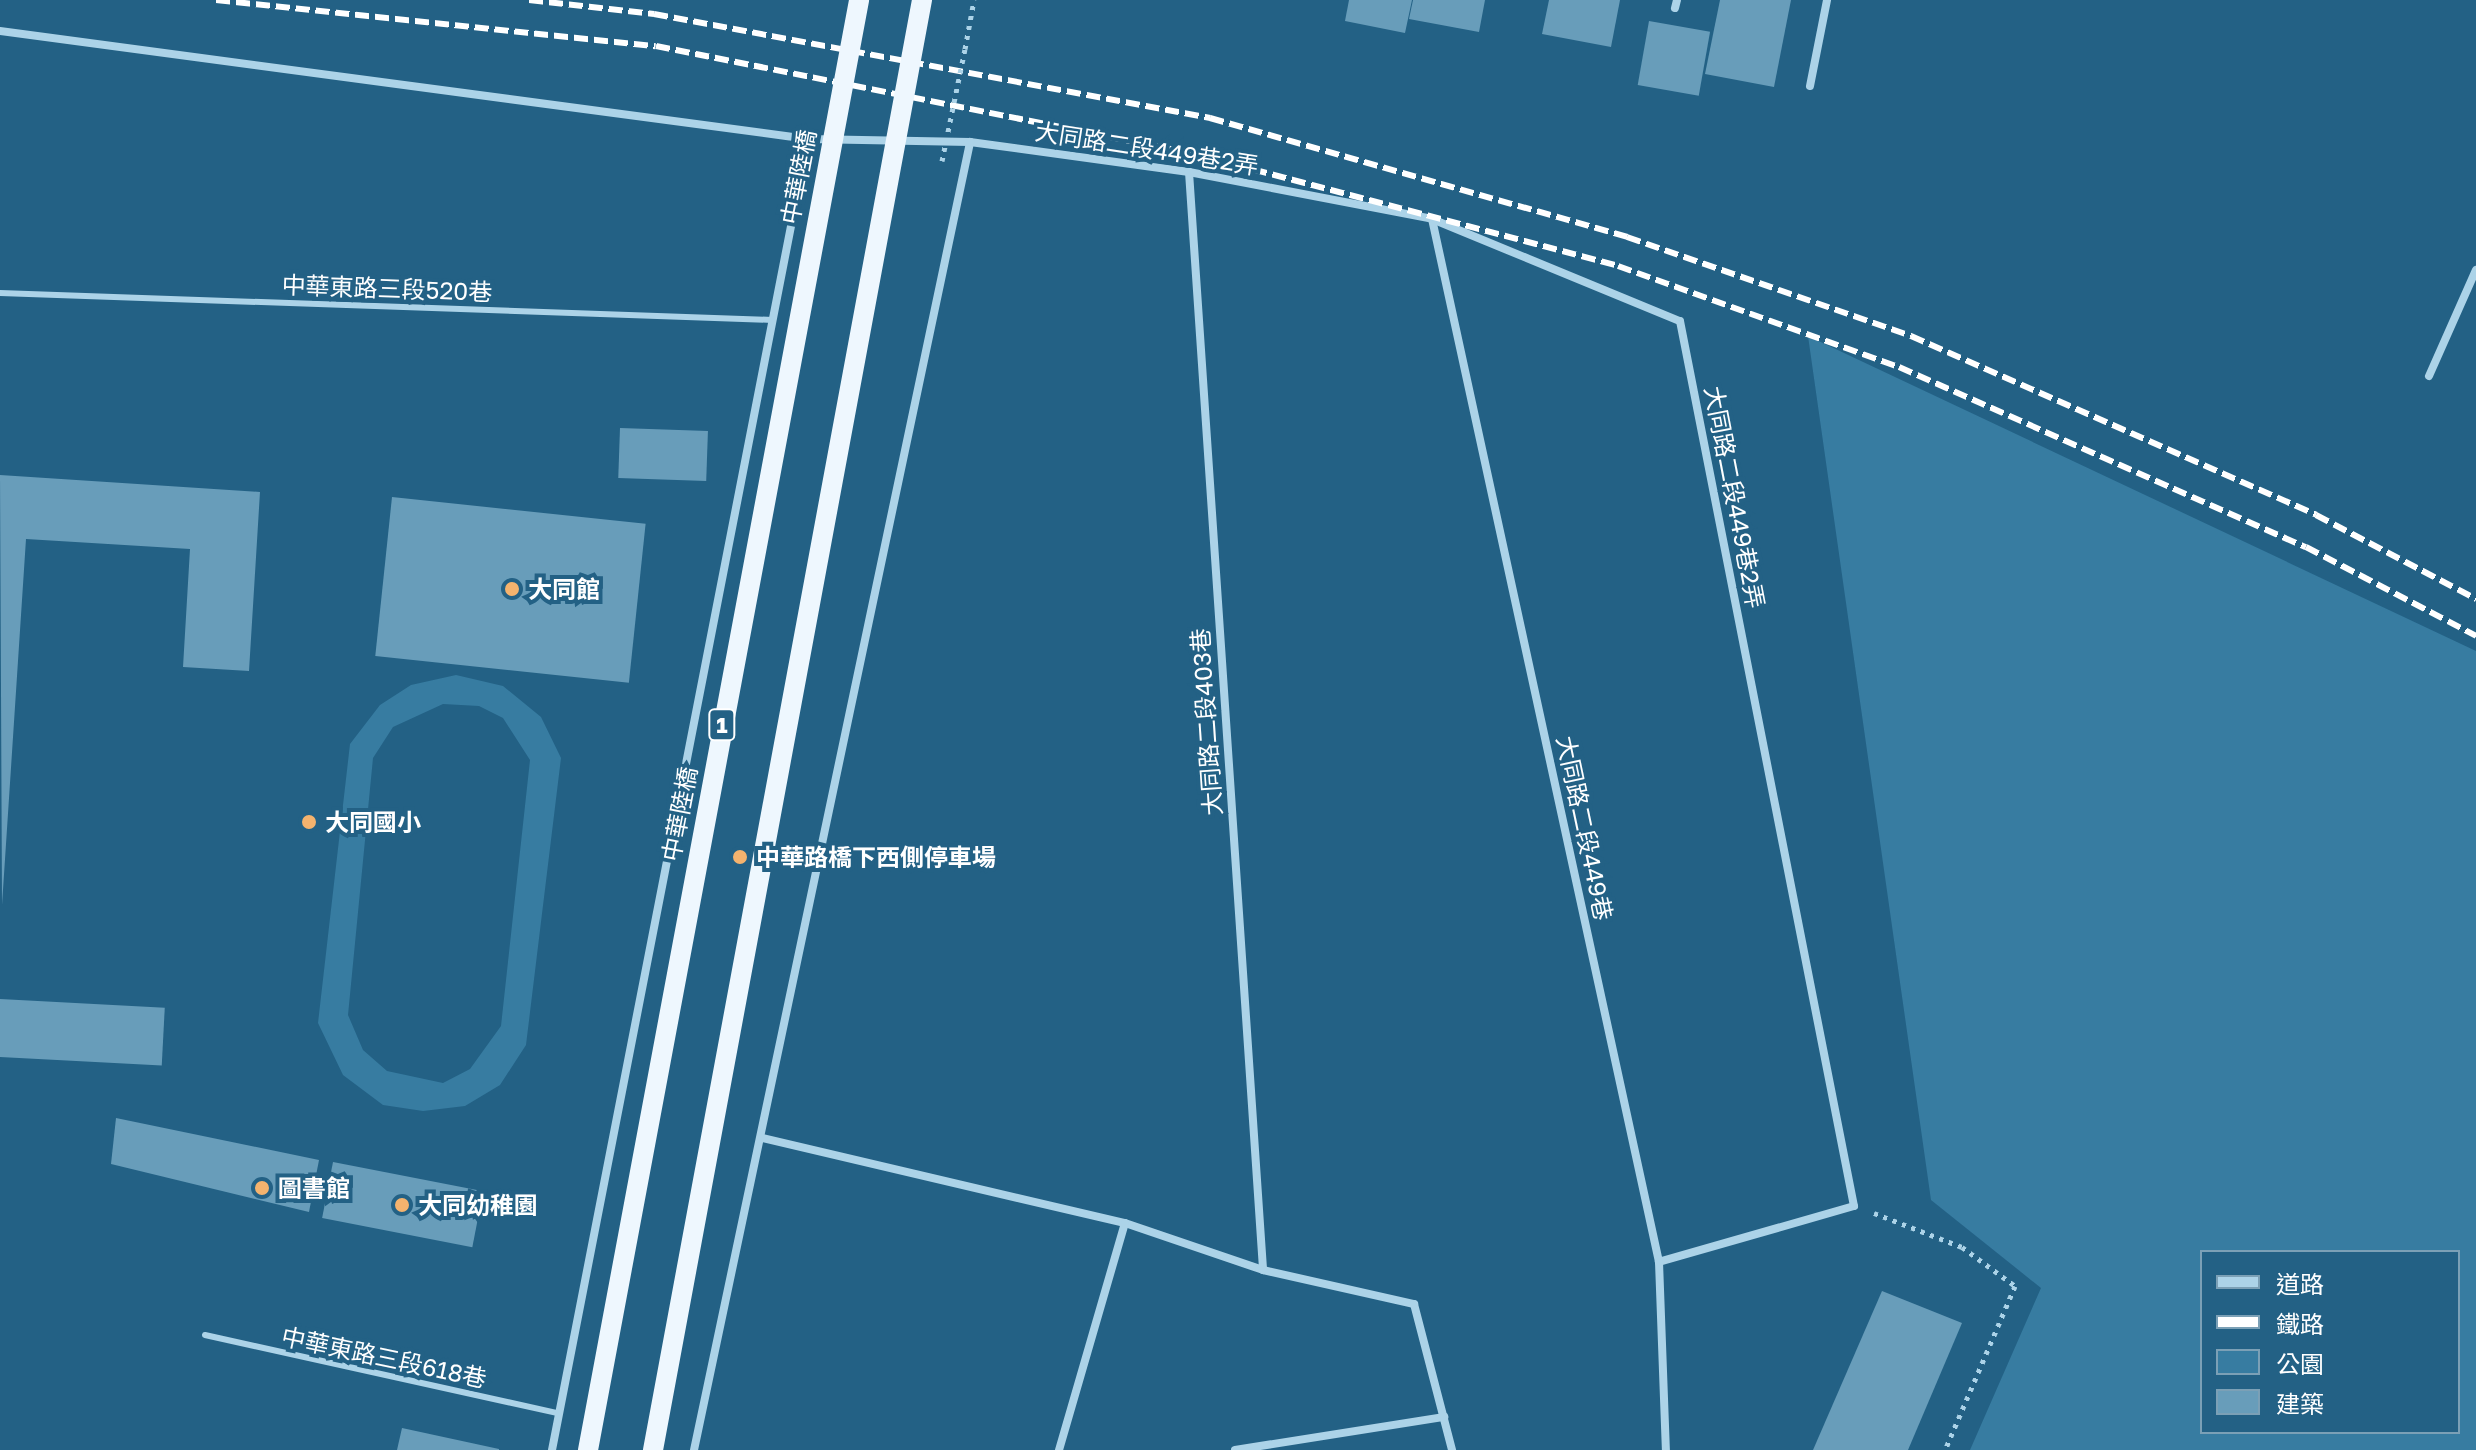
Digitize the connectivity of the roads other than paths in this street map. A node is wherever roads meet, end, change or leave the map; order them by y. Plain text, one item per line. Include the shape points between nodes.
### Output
1 (859, 0) edge
2 (922, 0) edge
3 (1827, 0) edge
4 (0, 31) edge
5 (1810, 86) dead end
6 (808, 139) junction
7 (970, 142) junction
8 (1189, 172) junction
9 (1432, 219) junction
10 (2476, 270) edge
11 (0, 293) edge
12 (773, 320) junction
13 (2429, 376) dead end
14 (762, 1138) junction
15 (1125, 1223) junction
16 (1659, 1262) junction
17 (1263, 1270) junction
18 (205, 1335) dead end
19 (556, 1413) junction
20 (1444, 1417) junction
21 (552, 1450) edge
22 (588, 1450) edge
23 (653, 1450) edge
24 (694, 1450) edge
25 (1059, 1450) edge
26 (1235, 1450) edge
27 (1452, 1450) edge
28 (1666, 1450) edge

1 - 22 main road, 中華陸橋 / 1, bridge
2 - 23 main road, bridge
3 - 5 street
4 - 6 street, 大同路二段449巷2弄
6 - 7 street, 大同路二段449巷2弄
6 - 12 street
7 - 8 street, 大同路二段449巷2弄
7 - 14 street
8 - 9 street, 大同路二段449巷2弄
8 - 17 street, 大同路二段403巷
9 - 16 street, 大同路二段449巷
9 - 16 street, 大同路二段449巷2弄 via 1680,321 1854,1206
10 - 13 street
11 - 12 lane, 中華東路三段520巷
12 - 19 street
14 - 15 street
14 - 24 street
15 - 17 street
15 - 25 street
16 - 28 street, 大同路二段449巷
17 - 20 street via 1414,1304
18 - 19 lane, 中華東路三段618巷
19 - 21 street
20 - 26 street
20 - 27 street

